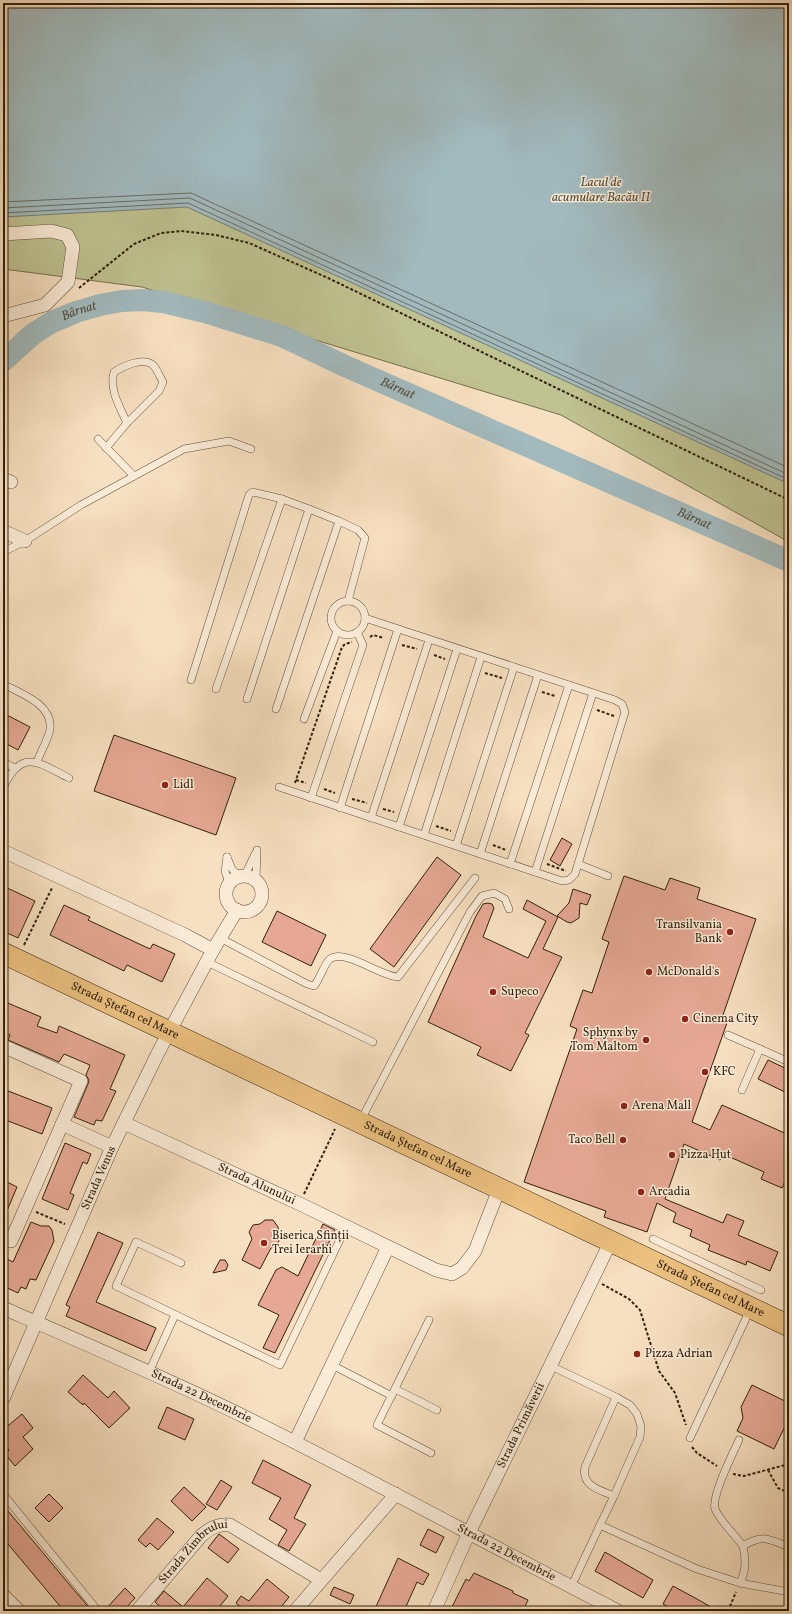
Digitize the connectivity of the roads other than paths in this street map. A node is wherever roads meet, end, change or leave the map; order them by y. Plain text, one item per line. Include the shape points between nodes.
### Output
1 (3, 234) edge
2 (3, 316) edge
3 (127, 423) junction
4 (98, 439) dead end
5 (106, 448) junction
6 (252, 449) dead end
7 (134, 476) junction
8 (282, 499) junction
9 (309, 509) junction
10 (339, 520) junction
11 (3, 531) edge
12 (25, 541) junction
13 (3, 552) edge
14 (348, 601) junction
15 (365, 618) junction
16 (398, 629) junction
17 (337, 631) junction
18 (357, 632) junction
19 (429, 640) junction
20 (457, 649) junction
21 (481, 657) junction
22 (514, 667) junction
23 (538, 675) junction
24 (190, 680) dead end
25 (3, 684) edge
26 (569, 685) junction
27 (216, 689) dead end
28 (593, 693) junction
29 (247, 699) dead end
30 (276, 709) dead end
31 (304, 719) dead end
32 (3, 762) edge
33 (37, 762) junction
34 (15, 768) junction
35 (70, 778) dead end
36 (3, 788) edge
37 (279, 788) dead end
38 (311, 798) junction
39 (340, 808) junction
40 (371, 818) junction
41 (399, 827) junction
42 (424, 835) junction
43 (456, 846) junction
44 (3, 851) edge
45 (480, 854) junction
46 (510, 864) junction
47 (578, 864) junction
48 (535, 872) junction
49 (608, 876) dead end
50 (475, 878) dead end
51 (509, 909) dead end
52 (237, 910) junction
53 (220, 938) junction
54 (210, 956) junction
55 (8, 959) edge
56 (168, 1032) junction
57 (728, 1035) dead end
58 (373, 1042) dead end
59 (3, 1046) edge
60 (760, 1049) junction
61 (789, 1062) edge
62 (742, 1090) dead end
63 (351, 1118) junction
64 (124, 1123) junction
65 (62, 1124) junction
66 (112, 1147) junction
67 (500, 1189) junction
68 (346, 1227) junction
69 (3, 1238) edge
70 (653, 1240) dead end
71 (610, 1241) junction
72 (388, 1247) junction
73 (181, 1263) dead end
74 (756, 1299) junction
75 (3, 1308) edge
76 (175, 1314) junction
77 (429, 1320) dead end
78 (36, 1322) junction
79 (789, 1326) edge
80 (332, 1365) junction
81 (551, 1366) junction
82 (149, 1372) junction
83 (395, 1389) junction
84 (392, 1396) junction
85 (616, 1397) junction
86 (3, 1399) edge
87 (437, 1410) dead end
88 (690, 1438) road end
89 (739, 1440) dead end
90 (295, 1442) junction
91 (431, 1453) dead end
92 (3, 1494) edge
93 (396, 1494) junction
94 (614, 1496) junction
95 (600, 1525) junction
96 (469, 1533) junction
97 (743, 1546) junction
98 (789, 1547) edge
99 (321, 1580) junction
100 (740, 1583) junction
101 (571, 1587) junction
102 (789, 1592) edge
103 (3, 1595) edge
104 (19, 1611) edge
105 (98, 1611) edge
106 (137, 1611) edge
107 (295, 1611) edge
108 (434, 1611) edge
109 (618, 1611) edge

1 - 2 street via 51,232 67,235 73,247 68,282 44,305
3 - 3 lane via 159,390 163,382 154,366 149,363 122,366 114,372 113,389
3 - 5 lane
4 - 5 lane
5 - 7 lane
6 - 7 lane via 229,440 184,449
7 - 12 lane via 81,505
8 - 9 lane
8 - 24 lane via 254,492 249,495
8 - 27 lane
9 - 10 lane
9 - 29 lane
10 - 14 lane via 358,530 365,538
10 - 30 lane
11 - 12 street
12 - 13 lane
14 - 15 lane via 362,608
14 - 17 lane via 338,604 332,612 331,623
15 - 16 lane
15 - 18 lane via 364,624
16 - 19 lane
16 - 39 lane
17 - 18 lane via 347,635
17 - 31 lane
18 - 38 lane via 363,645
19 - 20 lane
19 - 40 lane
20 - 21 lane
20 - 41 lane
21 - 22 lane
21 - 42 lane
22 - 23 lane
22 - 43 lane
23 - 26 lane
23 - 45 lane
25 - 33 lane via 37,701 47,715 50,729
26 - 28 lane
26 - 46 lane
28 - 47 lane via 622,704 625,712
28 - 48 lane
32 - 34 lane
33 - 34 lane via 22,763
33 - 35 lane
34 - 36 lane
37 - 38 lane
38 - 39 lane
39 - 40 lane
40 - 41 lane
41 - 42 lane
42 - 43 lane
43 - 45 lane
44 - 54 street via 185,935
45 - 46 lane
46 - 48 lane
47 - 48 lane via 575,874 569,880 562,881
47 - 49 lane
50 - 53 lane via 398,977 347,957 336,956 329,959 314,986
51 - 63 lane via 505,899 494,893 482,896 470,912
52 - 52 street via 230,905 226,894 242,878 262,890 260,901 252,910
52 - 53 street, Strada Venus
53 - 54 street, Strada Venus
54 - 56 street, Strada Venus
54 - 58 lane
55 - 56 main road, Strada Ștefan cel Mare
56 - 63 main road, Strada Ștefan cel Mare
56 - 64 street, Strada Venus
57 - 60 lane
59 - 65 street via 80,1081
60 - 61 lane
60 - 62 lane
63 - 67 main road, Strada Ștefan cel Mare
64 - 66 street, Strada Venus
64 - 68 street, Strada Alunului
65 - 66 street
65 - 69 street via 11,1241
66 - 78 street, Strada Venus
67 - 71 main road, Strada Ștefan cel Mare
67 - 72 street, Strada Alunului via 475,1250 462,1268 452,1274 436,1270
68 - 72 street, Strada Alunului
68 - 76 lane via 280,1365
70 - 74 lane
71 - 74 main road, Strada Ștefan cel Mare
71 - 81 street, Strada Primăverii
72 - 80 street
73 - 76 lane via 136,1242 116,1286
74 - 79 main road, Strada Ștefan cel Mare
74 - 88 lane
75 - 78 street, Strada 22 Decembrie
76 - 82 lane
77 - 83 lane
78 - 82 street, Strada 22 Decembrie
78 - 86 street, Strada Venus
80 - 84 lane
80 - 90 street
81 - 85 lane
81 - 96 street, Strada Primăverii
82 - 90 street, Strada 22 Decembrie
83 - 84 lane
83 - 87 lane
84 - 91 lane via 377,1425
85 - 94 lane via 630,1405 637,1414 641,1426 640,1437
85 - 94 lane via 584,1474 589,1484
89 - 97 lane via 721,1482 714,1507
90 - 93 street, Strada 22 Decembrie
92 - 105 lane
93 - 96 street, Strada 22 Decembrie
93 - 99 street
94 - 95 lane
95 - 100 lane via 697,1569
95 - 101 lane
96 - 101 street, Strada 22 Decembrie
96 - 108 street, Strada Primăverii
97 - 98 lane via 752,1540 764,1538
97 - 100 lane via 746,1560
99 - 106 street, Strada Zimbrului via 230,1525 222,1524 209,1529 201,1536
99 - 107 street
100 - 102 lane
101 - 109 street, Strada 22 Decembrie
103 - 104 street

